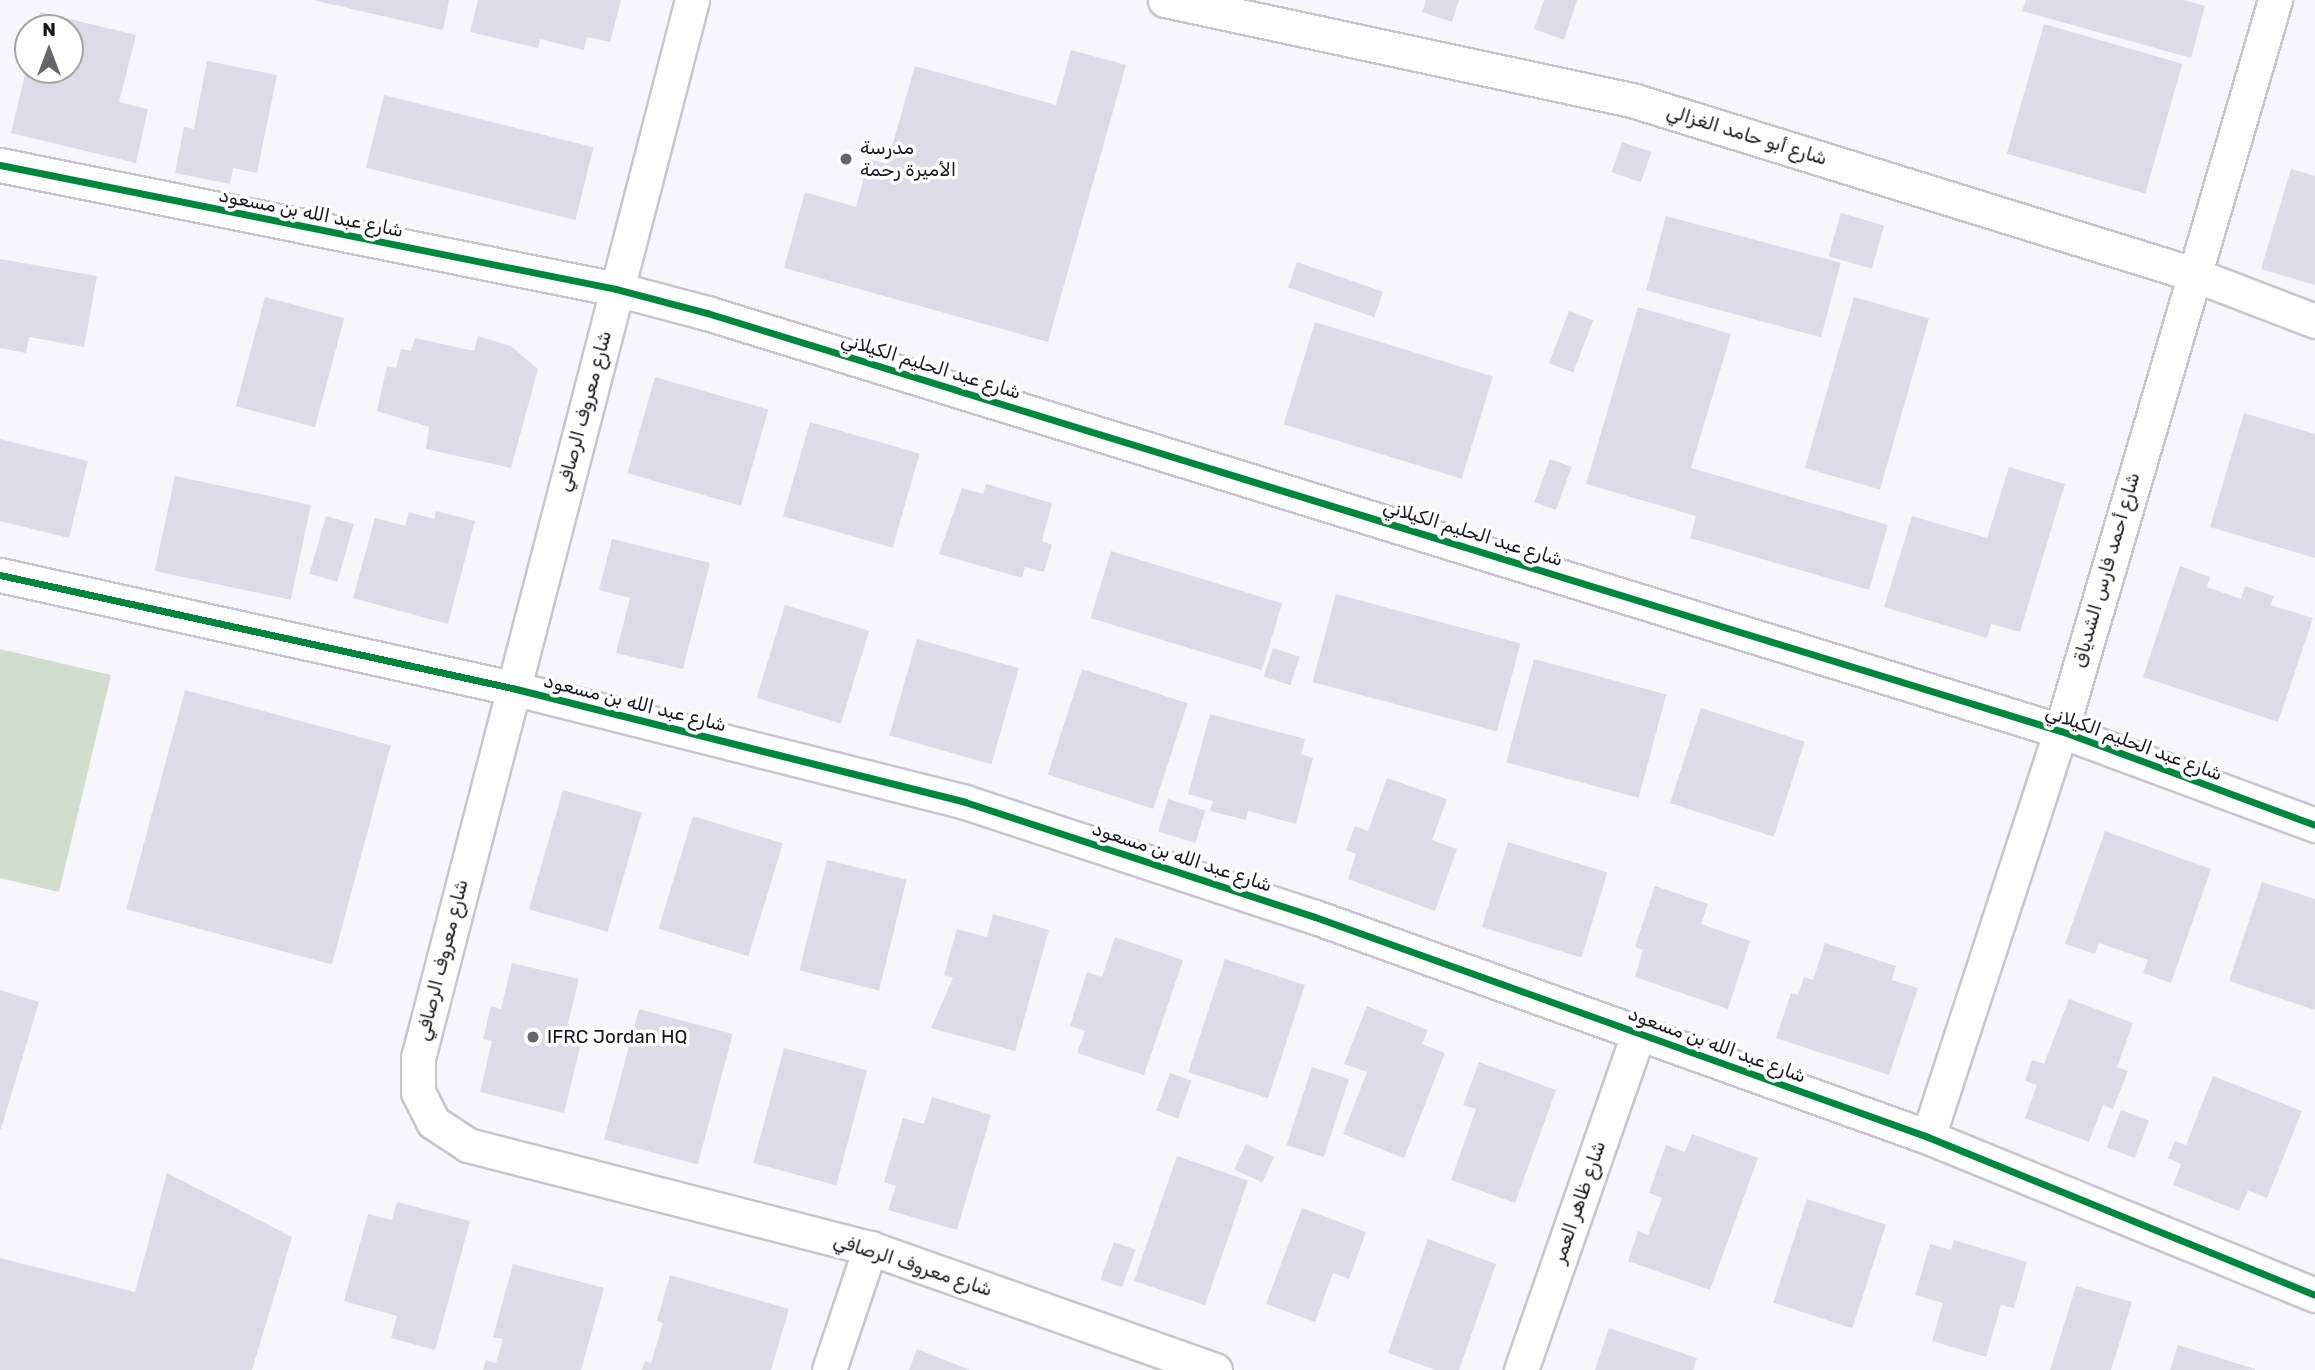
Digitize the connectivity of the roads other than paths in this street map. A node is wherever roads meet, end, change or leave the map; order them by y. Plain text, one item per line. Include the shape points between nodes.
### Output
1 (692, 0) edge
2 (1165, 0) edge
3 (2275, 0) edge
4 (0, 165) edge
5 (2190, 273) junction
6 (617, 289) junction
7 (2315, 321) edge
8 (0, 575) edge
9 (512, 688) junction
10 (2061, 732) junction
11 (2315, 825) edge
12 (1638, 1034) junction
13 (1928, 1137) junction
14 (870, 1248) junction
15 (2315, 1295) edge
16 (829, 1370) edge
17 (1215, 1370) edge
18 (1521, 1370) edge

1 - 6 street, شارع معروف الرصافي
2 - 5 street, شارع أبو حامد الغزالي via 1635,101
3 - 5 street, شارع أحمد فارس الشدياق
4 - 6 street, شارع عبد الله بن مسعود
5 - 7 street, شارع أبو حامد الغزالي
5 - 10 street, شارع أحمد فارس الشدياق
6 - 9 street, شارع معروف الرصافي
6 - 10 street, شارع عبد الحليم الكيلاني
8 - 9 street, شارع عبد الله بن مسعود
9 - 12 street, شارع عبد الله بن مسعود via 965,802 1315,917
9 - 14 street, شارع معروف الرصافي via 418,1058 418,1092 433,1122 468,1144
10 - 11 street, شارع عبد الحليم الكيلاني
10 - 13 street, شارع أحمد فارس الشدياق
12 - 13 street, شارع عبد الله بن مسعود
12 - 18 street, شارع ظاهر العمر
13 - 15 street, شارع عبد الله بن مسعود
14 - 16 street
14 - 17 street, شارع معروف الرصافي

